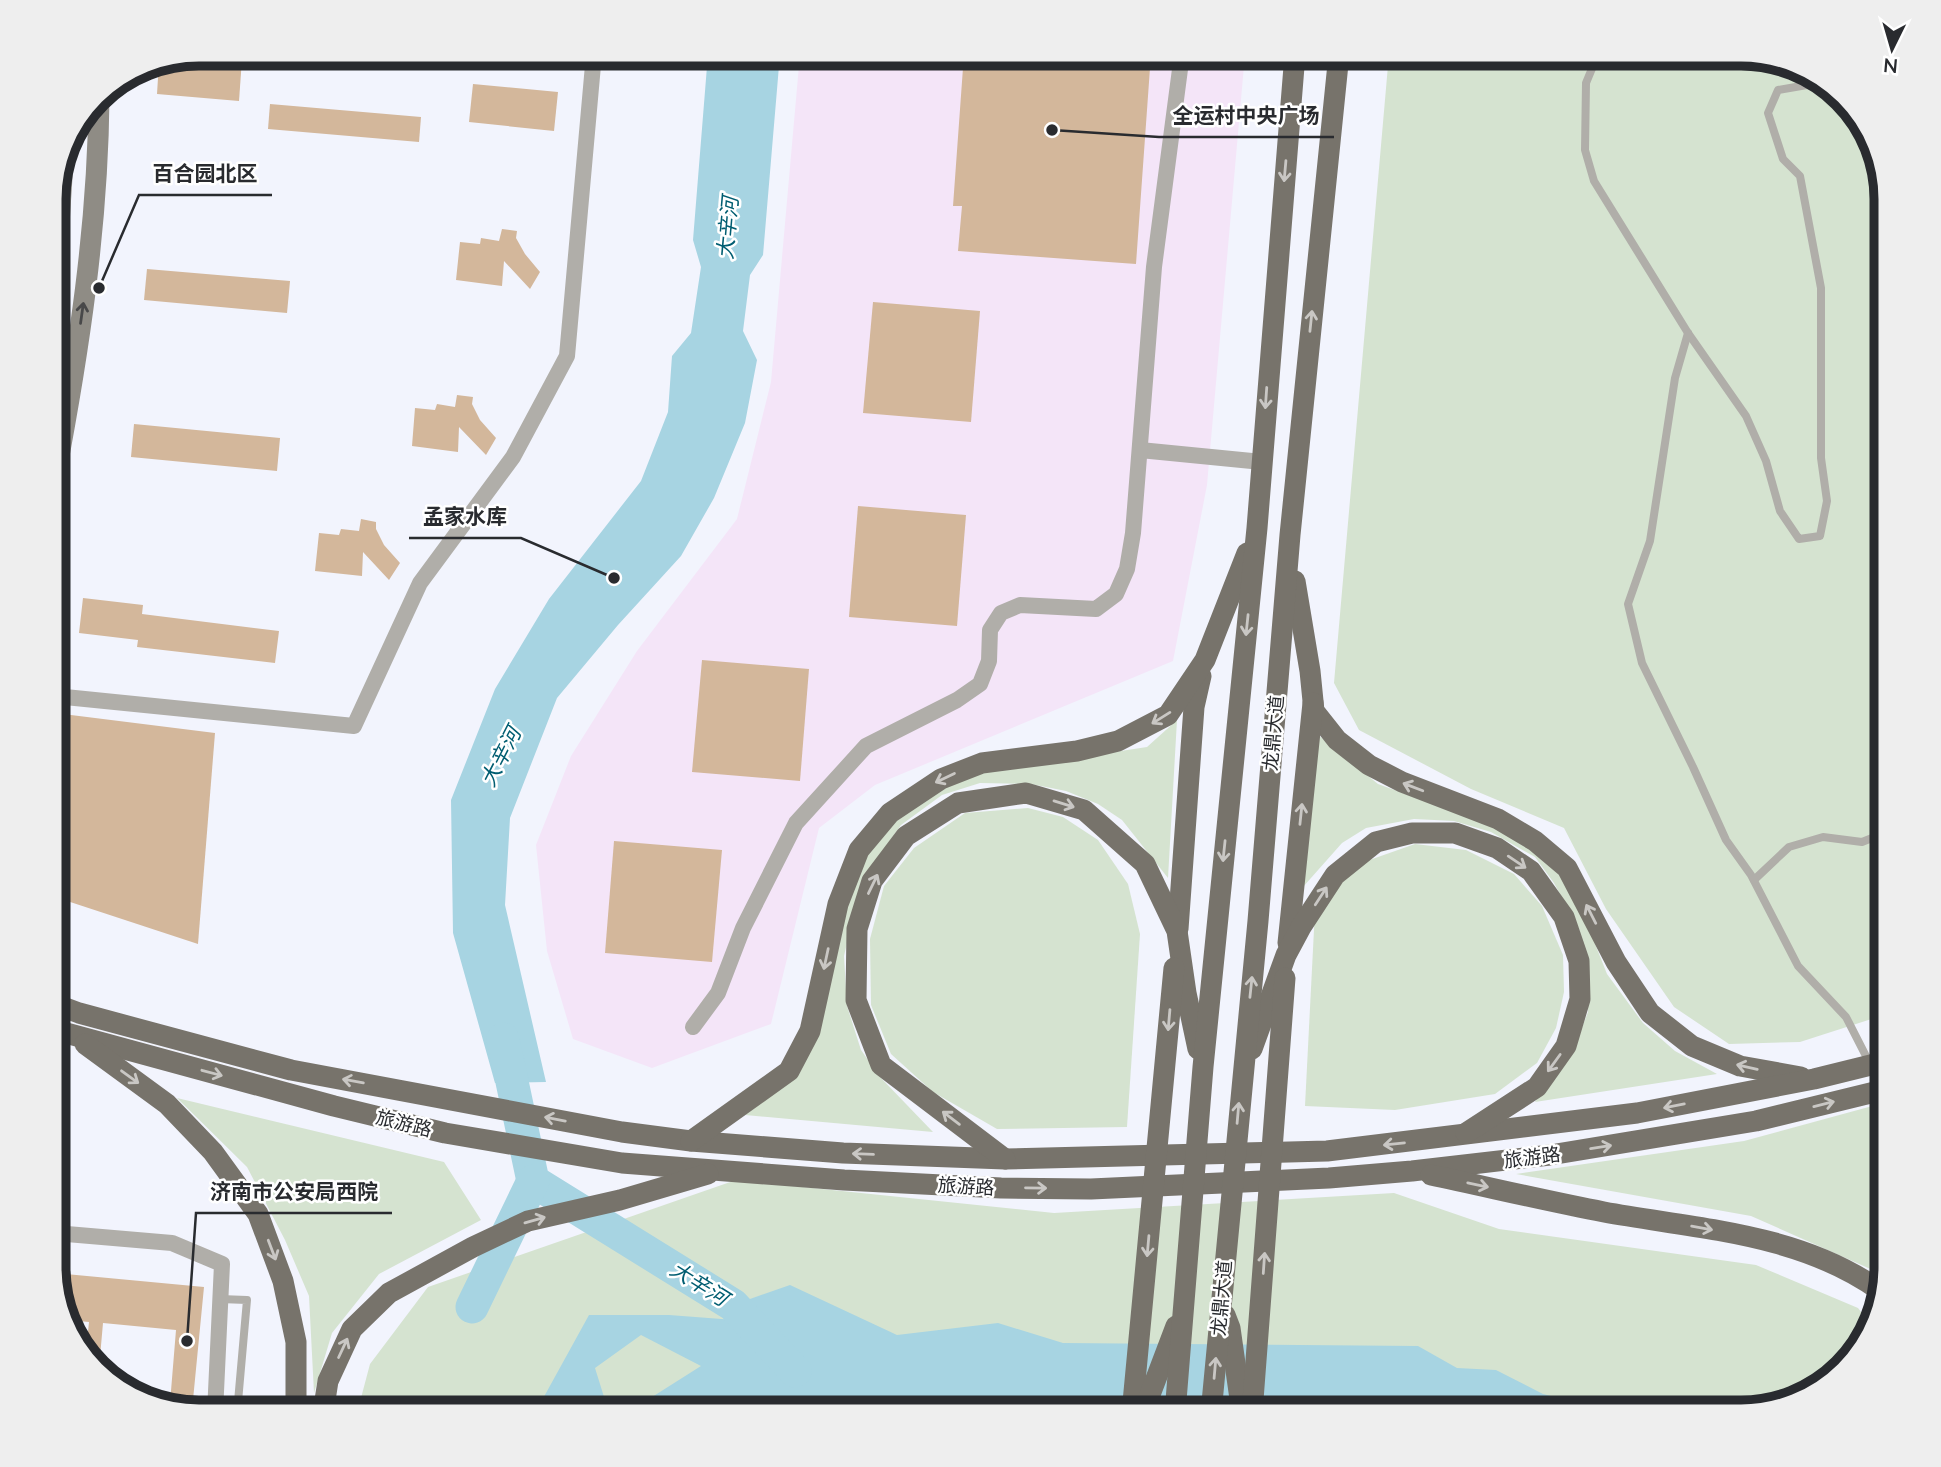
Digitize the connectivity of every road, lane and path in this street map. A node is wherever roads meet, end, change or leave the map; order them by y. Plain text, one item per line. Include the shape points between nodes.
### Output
1 (1180, 66) edge
2 (1294, 66) edge
3 (1338, 66) edge
4 (1593, 66) edge
5 (593, 67) edge
6 (1809, 85) edge
7 (98, 114) edge
8 (1688, 333) junction
9 (67, 414) edge
10 (1140, 450) junction
11 (1262, 463) junction
12 (1257, 528) junction
13 (1290, 535) junction
14 (1205, 660) junction
15 (67, 697) edge
16 (1313, 698) junction
17 (1874, 837) edge
18 (1754, 880) junction
19 (1178, 931) junction
20 (1286, 955) junction
21 (67, 1008) edge
22 (693, 1027) dead end
23 (67, 1034) edge
24 (75, 1036) junction
25 (1874, 1056) edge
26 (1874, 1064) edge
27 (1203, 1068) junction
28 (1241, 1079) junction
29 (1814, 1079) junction
30 (1874, 1092) edge
31 (1461, 1136) junction
32 (691, 1141) junction
33 (1005, 1159) junction
34 (723, 1169) junction
35 (1412, 1171) junction
36 (67, 1234) edge
37 (1873, 1286) edge
38 (220, 1299) junction
39 (1223, 1318) junction
40 (1178, 1334) junction
41 (216, 1400) edge
42 (238, 1400) edge
43 (296, 1400) edge
44 (325, 1400) edge
45 (1138, 1400) edge
46 (1143, 1400) edge
47 (1176, 1400) edge
48 (1213, 1400) edge
49 (1244, 1400) edge
50 (1248, 1400) edge

1 - 10 street via 1154,267
2 -> 11 main road, 龙鼎大道
13 -> 3 main road, 龙鼎大道
4 - 8 lane via 1586,83 1585,150 1594,181
5 - 15 street via 567,356 513,457 420,583 354,726
6 - 8 lane via 1778,90 1768,113 1783,159 1800,176 1821,288 1821,458 1827,501 1820,536 1799,539 1780,511 1766,461 1746,416
9 -> 7 main road via 95,212
8 - 18 lane via 1675,378 1650,541 1628,604 1642,663 1726,840
10 - 11 street
10 - 22 street via 1128,569 1116,594 1096,608 1020,605 1001,613 990,631 989,661 980,684 866,746 796,824 743,928 718,993
11 - 12 main road, 龙鼎大道
12 - 14 main road
12 -> 27 main road, 龙鼎大道
13 - 16 main road
28 -> 13 main road, 龙鼎大道
14 - 19 main road via 1194,708
14 -> 32 main road via 1168,715 1118,740 1077,751 982,763 941,779 890,813 854,860 838,904 810,1031 789,1071
20 -> 16 main road
29 -> 16 main road via 1740,1066 1692,1046 1650,1013 1616,962 1567,868 1498,819 1369,765 1337,740 1314,711
17 - 18 lane via 1863,842 1823,837 1789,847
18 - 25 lane via 1798,966 1846,1017
19 - 27 main road via 1185,993
33 -> 19 main road via 881,1065 856,1000 857,929 872,881 906,836 958,803 1026,793 1084,810 1145,864
19 -> 45 main road
20 - 28 main road
20 -> 31 main road via 1335,875 1376,842 1412,833 1455,833 1497,848 1531,872 1564,918 1579,961 1580,999 1566,1046 1537,1087
50 -> 20 main road via 1259,1331
32 -> 21 main road, 旅游路 via 291,1070
23 - 24 main road, 旅游路
24 -> 34 main road, 旅游路 via 445,1133 622,1163
24 -> 43 main road via 167,1104 213,1152 258,1214 284,1281 296,1342
26 - 29 main road, 旅游路
27 - 40 main road, 龙鼎大道
39 -> 28 main road, 龙鼎大道
29 -> 31 main road, 旅游路 via 1637,1113
35 -> 30 main road, 旅游路 via 1550,1155 1756,1121
31 -> 33 main road, 旅游路 via 1327,1151
33 -> 32 main road, 旅游路
34 -> 35 main road, 旅游路 via 844,1180 1091,1189
44 -> 34 main road via 328,1381 352,1329 389,1293 528,1221
35 -> 37 main road via 1791,1246
36 - 38 street via 172,1243 222,1264
38 - 41 street
38 - 42 lane via 247,1300
48 -> 39 main road, 龙鼎大道
39 - 49 main road
40 - 46 main road
40 - 47 main road, 龙鼎大道

